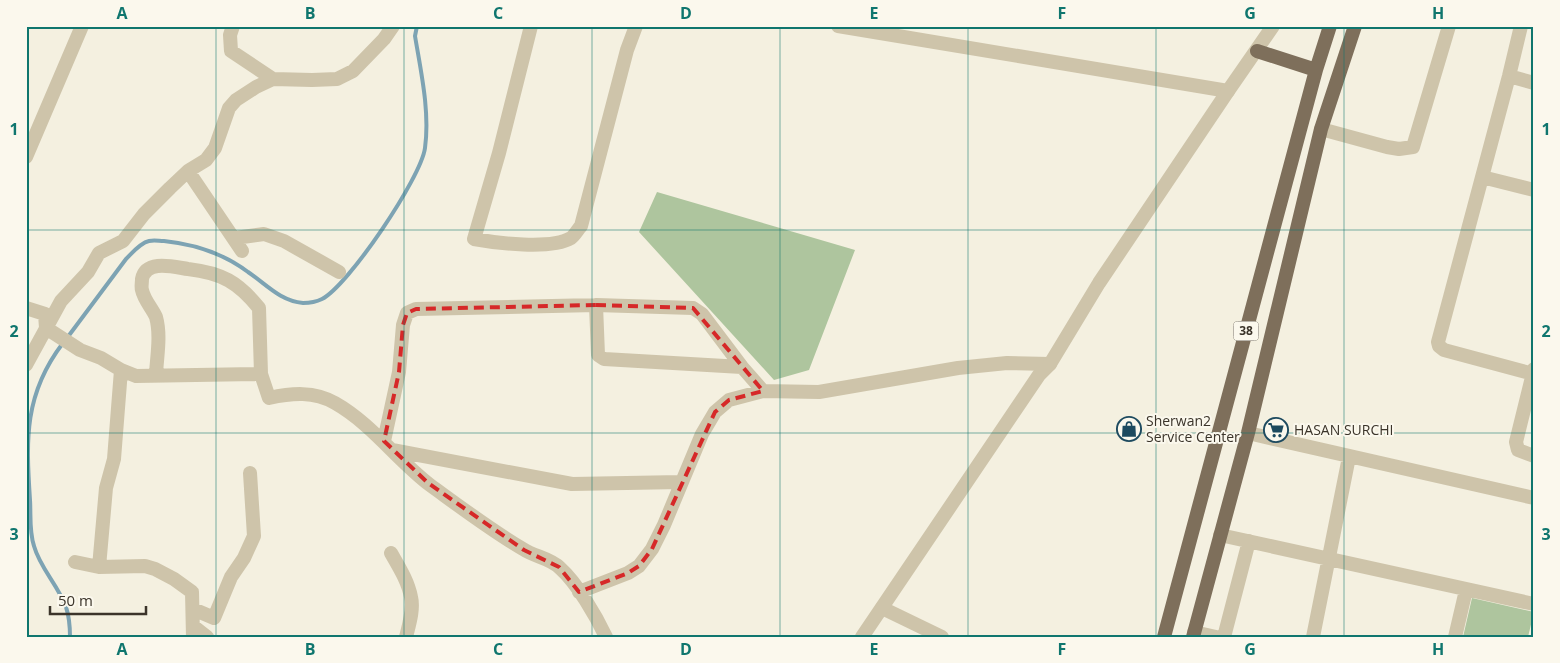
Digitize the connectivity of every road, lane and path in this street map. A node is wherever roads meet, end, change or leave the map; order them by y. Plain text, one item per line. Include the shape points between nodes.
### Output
1 (82, 26) edge
2 (233, 26) edge
3 (393, 26) edge
4 (531, 26) edge
5 (636, 26) edge
6 (838, 26) edge
7 (1273, 26) edge
8 (1330, 26) edge
9 (1354, 26) edge
10 (1449, 26) edge
11 (1521, 26) edge
12 (1257, 50) junction
13 (1316, 70) junction
14 (1510, 76) junction
15 (273, 79) junction
16 (1534, 83) edge
17 (1228, 91) junction
18 (1321, 129) junction
19 (26, 157) edge
20 (170, 168) dead end
21 (188, 171) junction
22 (1482, 177) junction
23 (170, 188) junction
24 (1534, 190) edge
25 (234, 238) junction
26 (242, 251) dead end
27 (339, 272) dead end
28 (596, 305) junction
29 (26, 308) edge
30 (45, 314) junction
31 (26, 320) edge
32 (46, 328) junction
33 (26, 364) edge
34 (1050, 364) junction
35 (742, 367) junction
36 (121, 370) junction
37 (1533, 371) edge
38 (156, 374) junction
39 (261, 374) junction
40 (763, 391) junction
41 (1248, 433) junction
42 (388, 446) junction
43 (1349, 456) junction
44 (1534, 456) edge
45 (250, 473) dead end
46 (681, 482) junction
47 (1534, 498) edge
48 (1220, 535) junction
49 (1248, 541) junction
50 (391, 553) dead end
51 (1329, 559) junction
52 (75, 562) dead end
53 (99, 567) junction
54 (1466, 590) junction
55 (580, 592) junction
56 (1534, 604) edge
57 (193, 608) junction
58 (882, 608) junction
59 (193, 631) edge
60 (1193, 634) edge
61 (208, 637) edge
62 (406, 637) edge
63 (606, 637) edge
64 (862, 637) edge
65 (942, 637) edge
66 (1164, 637) edge
67 (1216, 637) edge
68 (1224, 637) edge
69 (1313, 637) edge
70 (1455, 637) edge

1 - 19 street
2 - 15 street via 231,51
3 - 15 street via 353,71 337,79
4 - 5 street via 500,154 474,239 500,244 532,244 557,243 572,237 580,226
6 - 17 street
7 - 12 street
8 - 13 main road, 38
9 - 18 main road, 38
10 - 18 street via 1413,148 1387,147
11 - 14 street
12 - 13 main road
12 - 17 street
13 - 66 main road, 38
14 - 16 street
14 - 22 street
15 - 21 street via 236,100 229,108 215,148 206,160
17 - 34 street via 1099,284
18 - 41 main road, 38
20 - 23 street
21 - 23 street
21 - 25 street
22 - 24 street
22 - 37 street via 1439,346 1444,350
23 - 32 street via 123,241 99,253 88,272 61,302
25 - 26 street
25 - 27 street via 264,234 284,241
28 - 35 street via 693,308 702,314
28 - 35 street via 598,355 604,359
28 - 42 street via 416,309 408,314 403,325
29 - 30 street
30 - 31 street
30 - 32 street
32 - 33 street
32 - 36 street via 80,350
34 - 40 street via 1007,363 958,368 819,392
34 - 58 street via 1039,375
35 - 40 street
36 - 38 street via 136,376
36 - 53 street via 114,459 106,488
37 - 44 street via 1516,442 1518,450
38 - 39 street
38 - 39 street via 157,325 141,289 143,275 150,267 164,265 209,272 229,279 254,301 259,308
39 - 42 street via 269,398 305,393 334,403
40 - 46 street via 729,400 715,412
41 - 43 street
41 - 48 main road, 38
42 - 46 street via 572,484
42 - 55 street via 428,483 524,550 559,567
43 - 47 street
43 - 51 street
45 - 57 street via 254,536 231,577 214,618
46 - 55 street via 664,525 639,566
48 - 49 street
48 - 60 main road, 38
49 - 51 street
49 - 68 street
50 - 62 street via 412,598
51 - 54 street
51 - 69 street
52 - 53 street
53 - 57 street via 145,566 155,569 192,592
54 - 56 street
54 - 70 street
55 - 63 street
57 - 59 street
58 - 64 street
58 - 65 street
59 - 61 street
60 - 67 street

